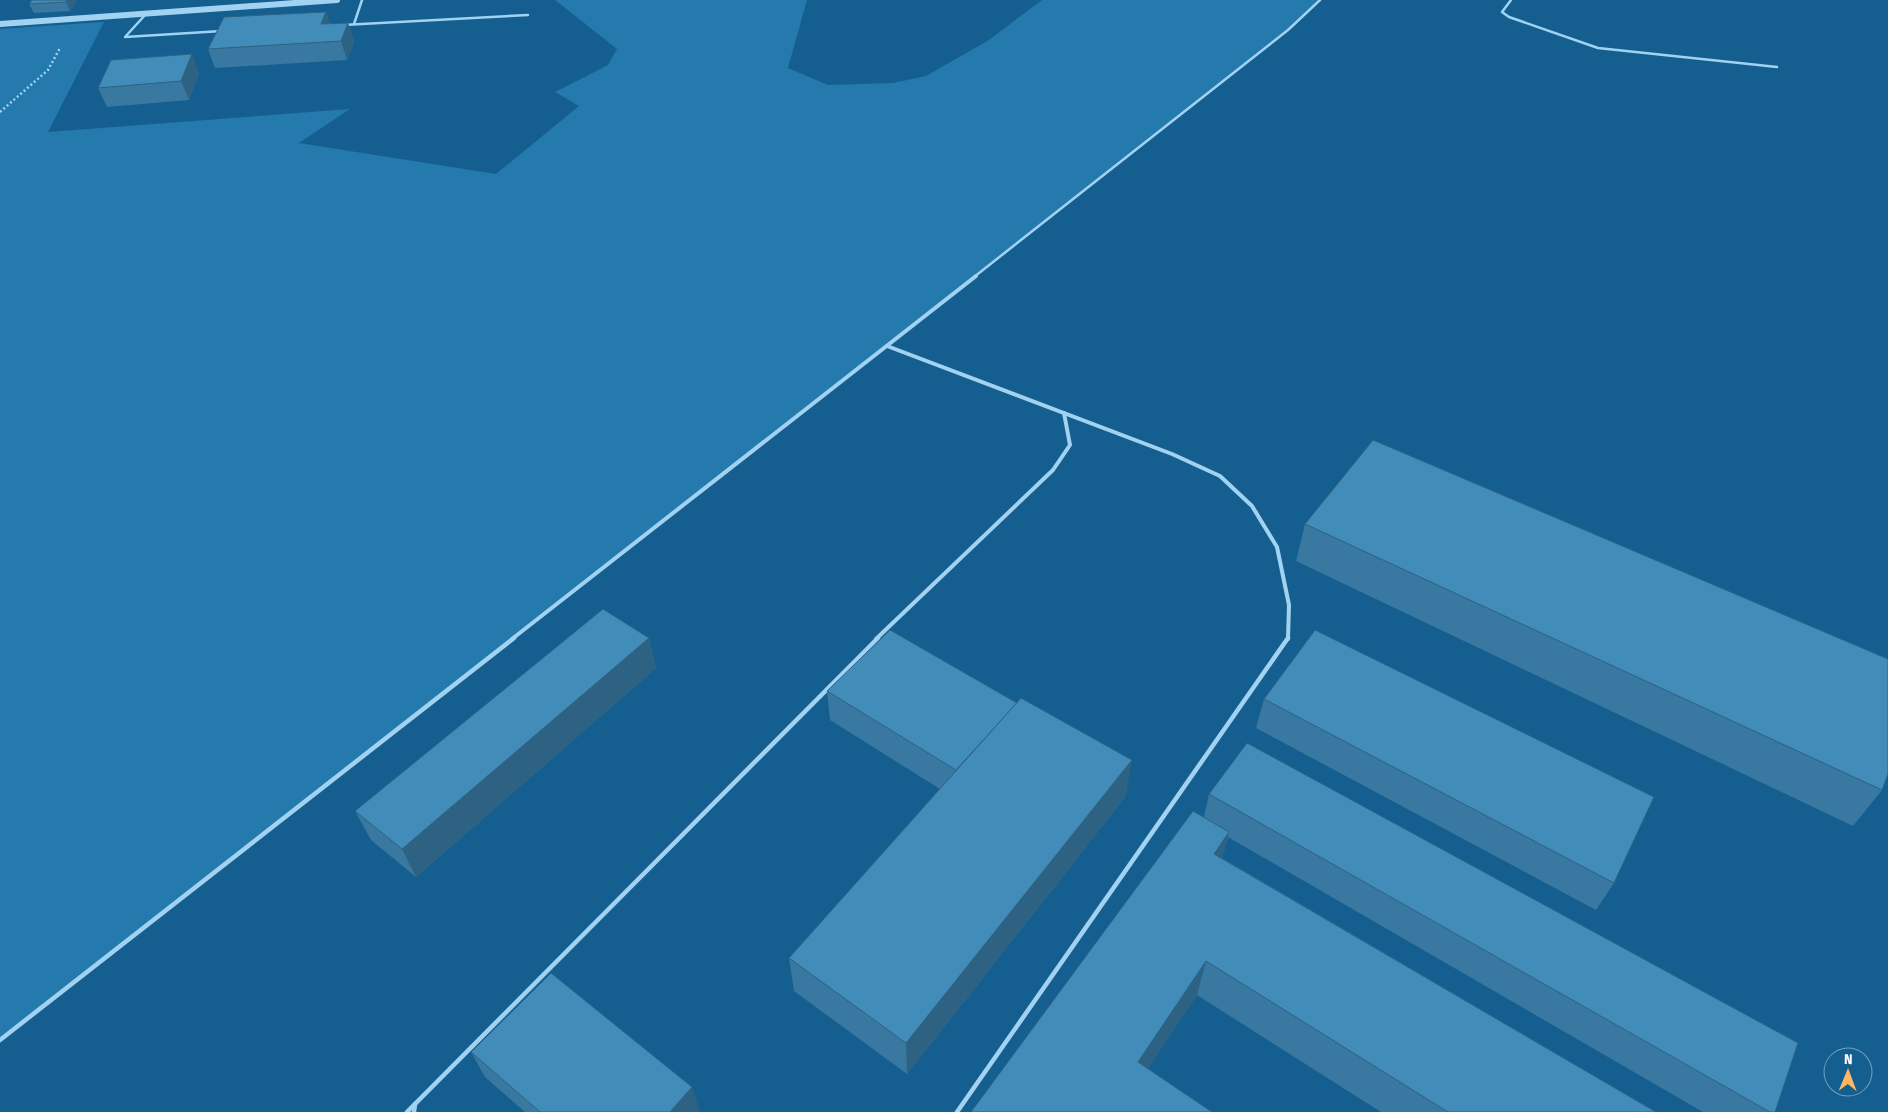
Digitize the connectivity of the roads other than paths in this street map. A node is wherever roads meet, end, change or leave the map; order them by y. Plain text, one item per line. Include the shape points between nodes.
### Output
1 (337, 0) edge
2 (362, 0) edge
3 (1320, 0) edge
4 (1511, 0) edge
5 (147, 13) junction
6 (528, 15) dead end
7 (74, 18) joint
8 (0, 24) edge
9 (354, 24) junction
10 (335, 25) edge
11 (222, 31) edge
12 (1778, 67) dead end
13 (887, 346) junction
14 (1064, 413) junction
15 (0, 1040) edge
16 (415, 1104) junction
17 (407, 1112) edge
18 (414, 1112) edge
19 (957, 1112) edge

1 - 5 street
2 - 9 lane
3 - 13 lane via 1288,30
4 - 12 lane via 1502,12 1509,17 1598,48
5 - 7 street
5 - 11 lane via 125,37
6 - 9 lane
7 - 8 street
9 - 10 lane
13 - 14 lane
13 - 15 lane
14 - 16 lane via 1070,445 1053,470 836,678
14 - 19 lane via 1220,476 1252,506 1277,547 1289,605 1288,639
16 - 17 lane
16 - 18 lane

